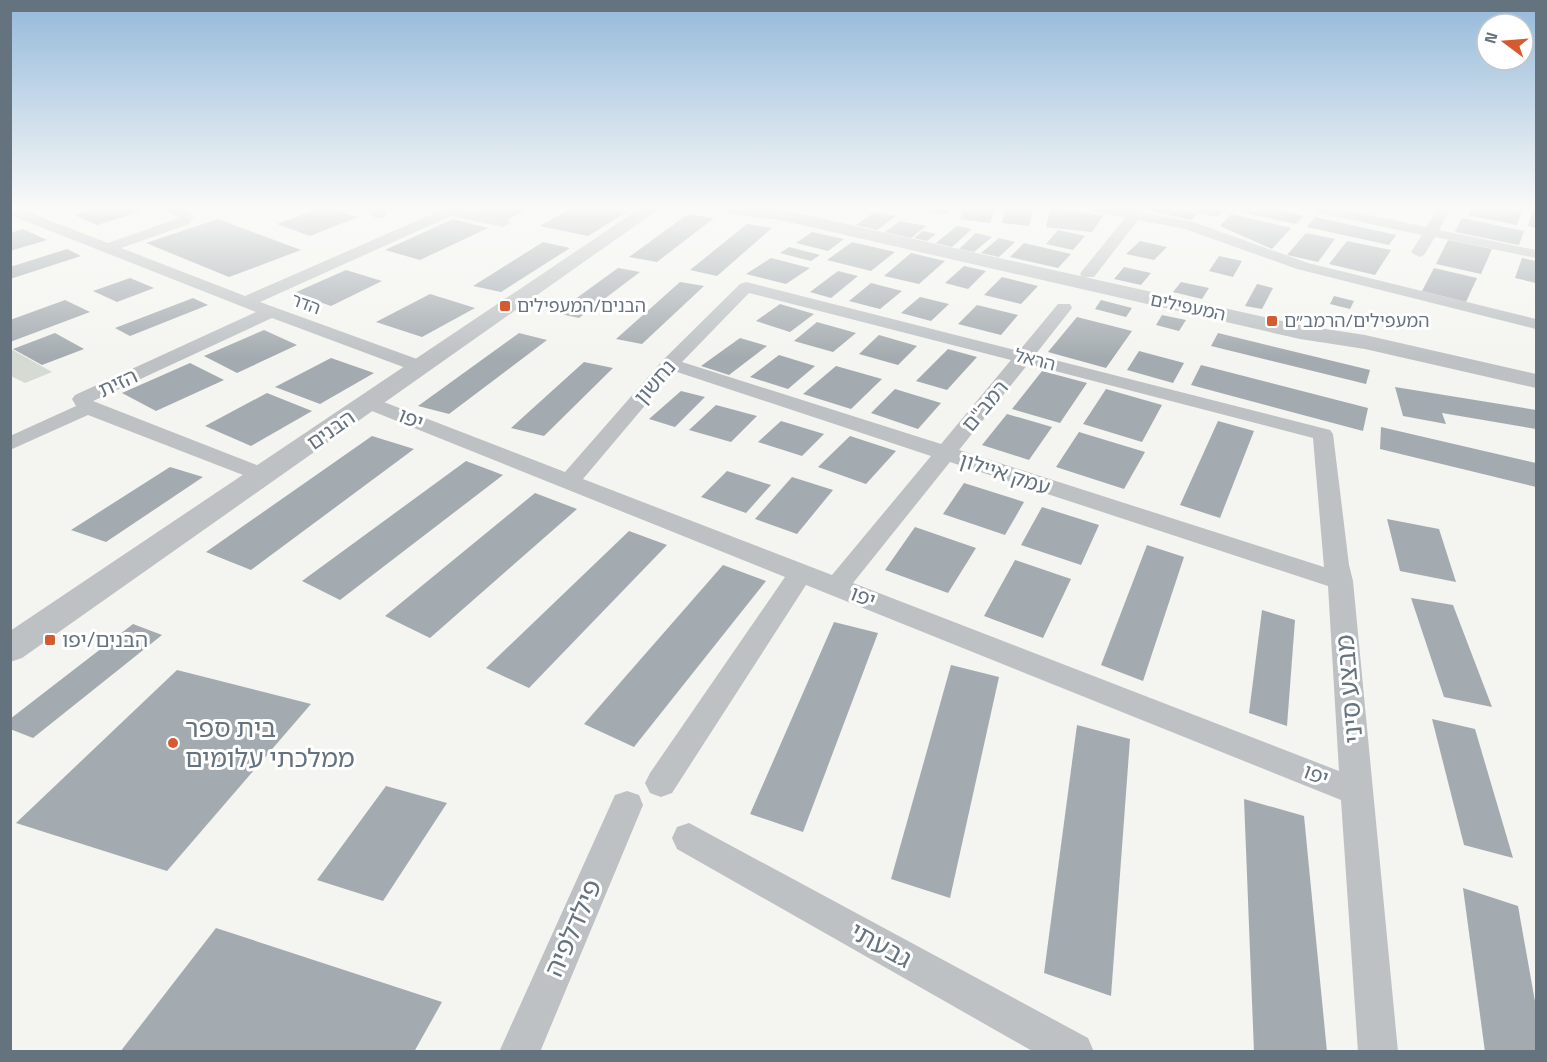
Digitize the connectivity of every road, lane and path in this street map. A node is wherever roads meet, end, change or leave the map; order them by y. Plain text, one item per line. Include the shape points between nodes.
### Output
1 (135, 259) edge
2 (345, 259) edge
3 (579, 259) edge
4 (975, 259) edge
5 (1100, 259) edge
6 (1283, 259) edge
7 (1088, 274) dead end
8 (746, 287) joint
9 (246, 302) junction
10 (1064, 308) dead end
11 (271, 312) junction
12 (1536, 324) edge
13 (1300, 332) junction
14 (1026, 357) junction
15 (670, 364) junction
16 (421, 367) junction
17 (1536, 381) edge
18 (1536, 392) edge
19 (369, 403) junction
20 (84, 404) junction
21 (1323, 434) joint
22 (10, 444) edge
23 (945, 454) junction
24 (264, 476) junction
25 (569, 481) junction
26 (801, 573) junction
27 (1340, 581) junction
28 (836, 587) junction
29 (10, 649) edge
30 (661, 783) dead end
31 (1358, 792) junction
32 (627, 806) dead end
33 (689, 838) dead end
34 (519, 1052) edge
35 (1074, 1052) edge
36 (1378, 1052) edge

1 - 9 street, הדר
2 - 9 street
3 - 16 street, הבנים
4 - 13 street, המעפילים
5 - 7 street
6 - 12 street
8 - 14 street, הראל
8 - 15 street, נחשון
9 - 11 street, הדר
10 - 14 street, רמב"ם
11 - 16 street, הדר
11 - 20 street, הזית
13 - 17 street, המעפילים via 1365,342
13 - 18 street, המעפילים via 1362,351
14 - 21 street, הראל
14 - 23 street, רמב"ם
15 - 23 street, עמק איילון
15 - 25 street, נחשון
16 - 19 street, הבנים
19 - 24 street, הבנים
19 - 25 street, יפו
20 - 22 street
20 - 24 street, הזית
21 - 27 street, מבצע סיני
23 - 27 street, עמק איילון
23 - 28 street, רמב"ם
24 - 29 street, הבנים
25 - 26 street, יפו
26 - 28 street, יפו
26 - 30 street
27 - 31 street, מבצע סיני
28 - 31 street, יפו
31 - 36 street, מבצע סיני
32 - 34 street, פילדלפיה
33 - 35 street, גבעתי

